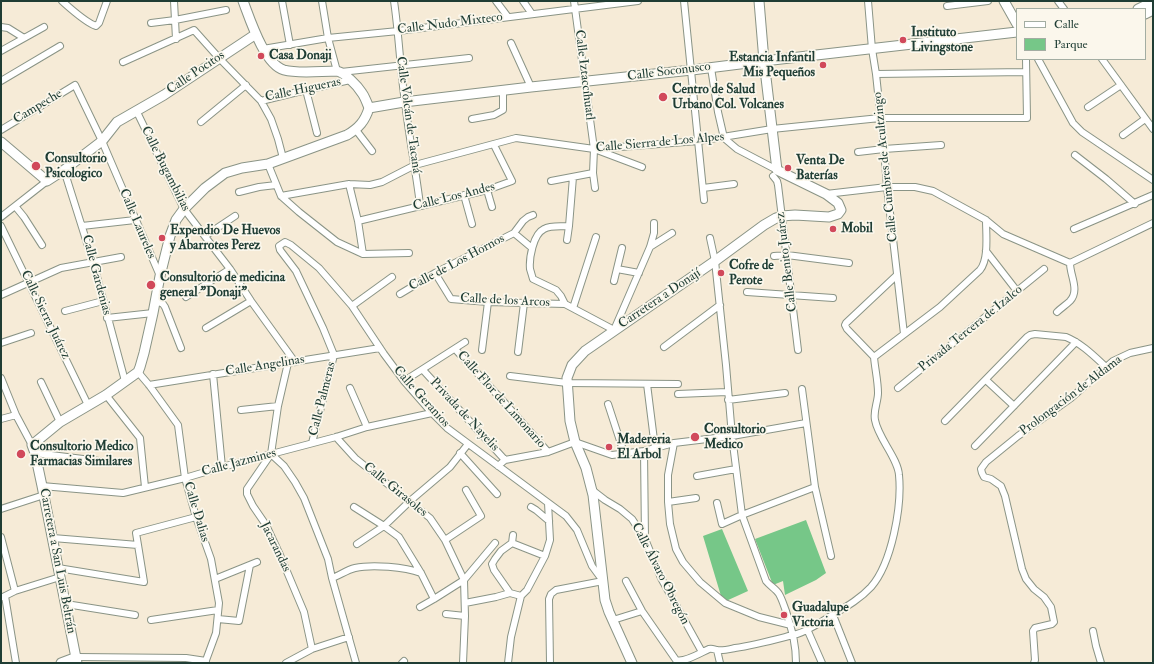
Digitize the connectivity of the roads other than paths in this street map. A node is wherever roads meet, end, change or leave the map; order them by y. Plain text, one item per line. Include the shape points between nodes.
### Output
1 (62, 1) edge
2 (107, 1) edge
3 (174, 1) edge
4 (243, 1) edge
5 (282, 1) edge
6 (322, 1) edge
7 (394, 1) edge
8 (496, 1) edge
9 (523, 1) edge
10 (574, 1) edge
11 (638, 1) edge
12 (684, 1) edge
13 (759, 1) edge
14 (868, 1) edge
15 (988, 1) edge
16 (1004, 1) edge
17 (1153, 2) edge
18 (947, 6) dead end
19 (1140, 8) edge
20 (575, 9) junction
21 (226, 10) dead end
22 (532, 14) junction
23 (508, 17) junction
24 (175, 20) junction
25 (1016, 22) edge
26 (151, 23) dead end
27 (1, 27) edge
28 (44, 27) dead end
29 (398, 31) junction
30 (1016, 32) edge
31 (256, 34) junction
32 (24, 38) junction
33 (328, 38) junction
34 (176, 39) junction
35 (511, 43) dead end
36 (290, 45) junction
37 (60, 46) dead end
38 (263, 49) junction
39 (872, 49) junction
40 (1, 51) edge
41 (219, 58) junction
42 (469, 58) dead end
43 (1026, 60) edge
44 (1039, 60) edge
45 (1103, 60) edge
46 (764, 61) junction
47 (123, 62) dead end
48 (401, 65) junction
49 (711, 68) junction
50 (692, 70) junction
51 (339, 72) junction
52 (1026, 72) junction
53 (876, 74) junction
54 (350, 80) junction
55 (1, 81) edge
56 (584, 82) junction
57 (75, 85) joint
58 (246, 85) junction
59 (1121, 85) junction
60 (531, 87) junction
61 (306, 90) junction
62 (503, 90) junction
63 (261, 101) junction
64 (404, 102) junction
65 (1088, 107) dead end
66 (369, 108) junction
67 (136, 110) junction
68 (880, 118) junction
69 (1145, 119) junction
70 (472, 120) dead end
71 (201, 122) dead end
72 (772, 129) junction
73 (1153, 129) edge
74 (1, 130) edge
75 (356, 130) junction
76 (317, 133) dead end
77 (1123, 135) dead end
78 (724, 138) junction
79 (102, 141) junction
80 (698, 141) junction
81 (1, 142) edge
82 (494, 145) junction
83 (941, 145) dead end
84 (594, 149) junction
85 (884, 149) junction
86 (372, 151) dead end
87 (858, 152) dead end
88 (1076, 155) dead end
89 (283, 158) junction
90 (268, 164) junction
91 (415, 165) junction
92 (642, 167) dead end
93 (64, 170) junction
94 (593, 173) junction
95 (775, 173) junction
96 (573, 177) junction
97 (1153, 180) edge
98 (47, 181) junction
99 (550, 181) dead end
100 (349, 184) junction
101 (734, 184) dead end
102 (276, 185) junction
103 (887, 187) junction
104 (595, 188) dead end
105 (703, 188) junction
106 (486, 190) junction
107 (239, 192) dead end
108 (826, 194) junction
109 (464, 195) junction
110 (281, 196) junction
111 (1153, 196) edge
112 (704, 200) dead end
113 (1135, 204) junction
114 (420, 205) junction
115 (15, 206) junction
116 (492, 207) dead end
117 (184, 208) junction
118 (533, 215) dead end
119 (235, 216) dead end
120 (782, 216) junction
121 (1, 217) edge
122 (135, 220) junction
123 (986, 220) junction
124 (358, 221) junction
125 (654, 223) dead end
126 (1153, 223) edge
127 (472, 224) dead end
128 (82, 226) junction
129 (569, 226) junction
130 (2, 229) edge
131 (1074, 229) dead end
132 (514, 233) junction
133 (672, 233) dead end
134 (205, 236) junction
135 (596, 237) dead end
136 (710, 238) dead end
137 (566, 240) dead end
138 (42, 245) dead end
139 (650, 247) junction
140 (532, 248) junction
141 (622, 248) dead end
142 (986, 251) junction
143 (408, 253) dead end
144 (363, 254) junction
145 (787, 255) junction
146 (774, 256) dead end
147 (121, 257) dead end
148 (715, 261) junction
149 (93, 262) junction
150 (849, 263) dead end
151 (1070, 263) junction
152 (230, 269) junction
153 (617, 269) junction
154 (1044, 269) dead end
155 (436, 273) junction
156 (639, 273) junction
157 (897, 275) junction
158 (160, 276) junction
159 (392, 277) dead end
160 (614, 281) dead end
161 (29, 282) junction
162 (1017, 291) junction
163 (747, 292) dead end
164 (400, 294) dead end
165 (791, 294) junction
166 (1, 295) edge
167 (186, 297) dead end
168 (833, 298) dead end
169 (155, 300) junction
170 (103, 301) junction
171 (251, 301) junction
172 (488, 302) junction
173 (524, 303) junction
174 (565, 304) junction
175 (720, 305) junction
176 (352, 306) junction
177 (573, 308) junction
178 (65, 311) dead end
179 (1057, 312) dead end
180 (153, 313) junction
181 (107, 318) junction
182 (206, 328) dead end
183 (614, 330) junction
184 (31, 333) dead end
185 (904, 334) junction
186 (465, 342) dead end
187 (1076, 342) junction
188 (1, 343) edge
189 (664, 347) dead end
190 (181, 348) dead end
191 (380, 348) junction
192 (455, 348) junction
193 (1153, 348) edge
194 (482, 350) dead end
195 (798, 350) dead end
196 (518, 352) dead end
197 (334, 355) junction
198 (874, 357) junction
199 (291, 363) junction
200 (1106, 367) junction
201 (423, 370) junction
202 (138, 372) junction
203 (213, 374) junction
204 (510, 376) dead end
205 (1, 378) edge
206 (986, 380) junction
207 (125, 381) junction
208 (404, 381) junction
209 (41, 382) dead end
210 (567, 383) junction
211 (647, 384) junction
212 (678, 384) dead end
213 (149, 385) junction
214 (350, 388) dead end
215 (898, 388) dead end
216 (802, 389) dead end
217 (728, 392) junction
218 (784, 392) dead end
219 (678, 394) dead end
220 (106, 395) junction
221 (728, 400) junction
222 (608, 404) dead end
223 (88, 405) junction
224 (278, 406) junction
225 (1014, 406) junction
226 (241, 410) dead end
227 (432, 413) junction
228 (16, 415) junction
229 (1, 419) edge
230 (945, 421) dead end
231 (60, 422) junction
232 (806, 423) junction
233 (367, 427) junction
234 (732, 436) junction
235 (336, 437) junction
236 (575, 442) junction
237 (312, 443) junction
238 (674, 443) junction
239 (468, 444) junction
240 (976, 446) dead end
241 (655, 448) junction
242 (33, 449) junction
243 (644, 451) junction
244 (548, 452) junction
245 (460, 453) junction
246 (624, 453) junction
247 (271, 454) junction
248 (506, 460) junction
249 (99, 461) dead end
250 (498, 466) junction
251 (222, 467) junction
252 (736, 469) junction
253 (697, 476) dead end
254 (185, 478) junction
255 (145, 487) junction
256 (815, 487) junction
257 (592, 490) junction
258 (43, 491) junction
259 (467, 492) dead end
260 (497, 494) dead end
261 (696, 498) dead end
262 (410, 501) junction
263 (668, 502) junction
264 (548, 503) junction
265 (717, 503) dead end
266 (354, 507) dead end
267 (531, 507) dead end
268 (1, 509) edge
269 (742, 515) junction
270 (196, 517) junction
271 (549, 521) junction
272 (384, 526) junction
273 (513, 535) dead end
274 (1, 537) edge
275 (53, 538) junction
276 (445, 540) junction
277 (645, 540) junction
278 (512, 542) junction
279 (495, 543) dead end
280 (356, 544) dead end
281 (138, 545) junction
282 (545, 556) junction
283 (831, 556) dead end
284 (257, 562) dead end
285 (250, 565) junction
286 (59, 573) junction
287 (421, 574) junction
288 (332, 578) junction
289 (215, 579) junction
290 (464, 580) junction
291 (602, 581) junction
292 (626, 581) dead end
293 (15, 591) junction
294 (510, 593) junction
295 (521, 596) junction
296 (3, 597) edge
297 (434, 599) junction
298 (465, 603) junction
299 (66, 604) junction
300 (420, 607) dead end
301 (218, 610) junction
302 (642, 612) junction
303 (446, 614) dead end
304 (135, 615) dead end
305 (833, 615) junction
306 (465, 616) junction
307 (218, 619) junction
308 (151, 620) dead end
309 (613, 620) junction
310 (790, 625) junction
311 (807, 629) junction
312 (1093, 631) dead end
313 (794, 634) junction
314 (349, 637) junction
315 (312, 649) junction
316 (717, 650) junction
317 (702, 652) junction
318 (77, 660) edge
319 (140, 660) edge
320 (185, 661) edge
321 (206, 662) edge
322 (16, 663) edge
323 (61, 663) edge
324 (286, 663) edge
325 (356, 663) edge
326 (463, 663) edge
327 (508, 663) edge
328 (550, 663) edge
329 (632, 663) edge
330 (720, 663) edge
331 (796, 663) edge
332 (822, 663) edge
333 (852, 663) edge
334 (1034, 663) edge
335 (1102, 663) edge

1 - 2 street via 96,26
3 - 24 street
4 - 31 main road
5 - 36 street
6 - 33 street
7 - 29 street, Calle Volcán de Tacaná
8 - 23 street
9 - 22 street
10 - 20 street, Calle Iztaccíhuatl
11 - 20 street, Calle Nudo Mixteco
12 - 50 street
13 - 46 main road
14 - 39 street, Calle Cumbres de Acultzingo
15 - 18 street
16 - 25 main road
17 - 19 main road
20 - 22 street, Calle Nudo Mixteco
20 - 56 street, Calle Iztaccíhuatl
21 - 24 street
22 - 23 street, Calle Nudo Mixteco
23 - 29 street, Calle Nudo Mixteco
24 - 26 street
24 - 34 street
27 - 32 street via 8,28
28 - 32 street
29 - 33 street, Calle Nudo Mixteco
29 - 48 street, Calle Volcán de Tacaná
30 - 39 main road, Calle Soconusco
31 - 38 main road
31 - 41 main road, Calle Pocitos
32 - 40 street
33 - 36 street, Calle Nudo Mixteco
33 - 51 street
34 - 41 street, Calle Higueras via 194,30
34 - 47 street, Calle Higueras
35 - 60 street
36 - 38 street, Calle Nudo Mixteco
37 - 55 street
38 - 51 main road via 282,70
39 - 46 main road, Calle Soconusco
39 - 53 street, Calle Cumbres de Acultzingo
41 - 58 street, Calle Higueras
41 - 67 main road, Calle Pocitos via 164,95
42 - 48 street
43 - 52 street
44 - 97 street via 1073,123 1082,132
45 - 59 street
46 - 49 main road, Calle Soconusco
46 - 72 main road
48 - 51 street
48 - 64 street, Calle Volcán de Tacaná
49 - 50 main road, Calle Soconusco
49 - 78 street
50 - 56 main road, Calle Soconusco
50 - 80 street
51 - 54 main road
52 - 53 street
52 - 68 street, Calle Sierra de Los Alpes via 1027,118
53 - 68 street, Calle Cumbres de Acultzingo
54 - 61 street, Calle Higueras
54 - 66 main road via 362,92
56 - 60 main road, Calle Soconusco
56 - 84 street, Calle Iztaccíhuatl
57 - 74 street, Campeche
57 - 79 street, Calle Laureles
58 - 63 street, Calle Higueras
58 - 71 street
59 - 65 street
59 - 69 street
60 - 62 main road, Calle Soconusco
61 - 63 street, Calle Higueras
61 - 76 street
62 - 64 main road, Calle Soconusco
62 - 70 street via 503,110
63 - 89 street via 278,139
64 - 66 main road, Calle Soconusco
64 - 91 street, Calle Volcán de Tacaná
66 - 75 main road
67 - 79 main road, Calle Pocitos via 117,122
67 - 117 street, Calle Bugambilias
68 - 72 street, Calle Sierra de Los Alpes
68 - 85 street, Calle Cumbres de Acultzingo
69 - 73 street
69 - 77 street
72 - 78 street, Calle Sierra de Los Alpes
72 - 95 main road
75 - 86 street
75 - 89 main road
78 - 80 street, Calle Sierra de Los Alpes
78 - 95 street, Carretera a Donají
79 - 93 main road, Calle Pocitos
79 - 122 street, Calle Laureles
80 - 84 street, Calle Sierra de Los Alpes
80 - 105 street
81 - 98 main road
82 - 84 street, Calle Sierra de Los Alpes via 516,138
82 - 91 street, Calle Sierra de Los Alpes
82 - 106 street, Calle Los Andes via 512,181
83 - 85 street
84 - 92 street
84 - 94 street, Calle Iztaccíhuatl
85 - 87 street
85 - 103 street, Calle Cumbres de Acultzingo
88 - 113 street
89 - 90 main road
90 - 102 street
90 - 117 main road via 225,173
91 - 100 street, Calle Sierra de Los Alpes via 382,182 370,185
91 - 114 street, Calle Volcán de Tacaná
93 - 98 main road, Calle Pocitos
93 - 128 street, Calle Gardenias
94 - 96 street
94 - 104 street, Calle Iztaccíhuatl
95 - 108 main road, Carretera a Donají
95 - 120 street, Calle Benito Juárez
96 - 99 street
96 - 129 street
98 - 115 street
100 - 110 street, Calle Sierra de Los Alpes
100 - 124 street
101 - 105 street
102 - 107 street
102 - 110 street
103 - 108 street
103 - 123 street via 915,187 933,191
103 - 157 street, Calle Cumbres de Acultzingo
105 - 112 street
106 - 109 street, Calle Los Andes
106 - 116 street
108 - 120 main road, Carretera a Donají via 838,203 841,210 838,214 829,217
109 - 114 street, Calle Los Andes
109 - 127 street
110 - 144 street via 337,242
111 - 113 street
113 - 131 street
114 - 124 street, Calle Los Andes
115 - 121 street
115 - 138 street
117 - 134 street, Calle Bugambilias
117 - 158 main road via 170,236
118 - 132 street via 523,221
119 - 134 street
120 - 145 street, Calle Benito Juárez
120 - 148 main road, Carretera a Donají via 764,225
122 - 128 street
122 - 158 street, Calle Laureles
123 - 142 street
123 - 151 street via 1003,234
124 - 144 street
125 - 139 street
126 - 151 street
128 - 149 street, Calle Gardenias
129 - 137 street
129 - 140 street, Calle de los Arcos via 544,228 539,232
130 - 161 street, Calle Sierra Juárez
132 - 140 street
132 - 155 street, Calle de Los Hornos
133 - 139 street
134 - 152 street, Calle Bugambilias
135 - 177 street
136 - 148 street
139 - 156 street
140 - 174 street, Calle de los Arcos via 530,269 533,279 556,290
141 - 153 street
142 - 162 street
142 - 185 street via 984,264 977,273 940,307
143 - 144 street
145 - 146 street
145 - 150 street
145 - 165 street, Calle Benito Juárez
147 - 149 street
148 - 175 street
148 - 183 main road, Carretera a Donají
149 - 161 street via 61,268
149 - 170 street, Calle Gardenias
151 - 179 street via 1075,291 1071,300
152 - 167 street
152 - 171 street, Calle Bugambilias
153 - 156 street
153 - 160 street
154 - 162 street, Privada Tercera de Izalco
155 - 164 street, Calle de Los Hornos
155 - 172 street, Calle de los Arcos via 451,299
156 - 183 street
157 - 185 street, Calle Cumbres de Acultzingo
157 - 198 street via 845,325
158 - 169 main road
159 - 176 street
161 - 166 street
161 - 223 street, Calle Sierra Juárez
162 - 215 street, Privada Tercera de Izalco
163 - 165 street
165 - 168 street
165 - 195 street, Calle Benito Juárez
169 - 180 main road
169 - 190 street via 165,307
170 - 178 street
170 - 181 street, Calle Gardenias
171 - 182 street
171 - 199 street, Calle Bugambilias
172 - 173 street, Calle de los Arcos
172 - 194 street
173 - 174 street, Calle de los Arcos
173 - 196 street
174 - 177 street, Calle de los Arcos
175 - 189 street
175 - 217 street
176 - 191 street, Calle Geranios
176 - 197 street, Calle Geranios via 319,268 292,245 285,242 279,246 296,271
177 - 183 street, Calle de los Arcos
180 - 181 street
180 - 202 main road
181 - 207 street, Calle Gardenias
183 - 210 main road, Carretera a Donají via 585,351 572,365
184 - 188 street
185 - 198 street
186 - 192 street
187 - 200 street
187 - 206 street via 1066,337 1030,335
187 - 225 street
191 - 197 street, Calle Angelinas
191 - 208 street, Calle Geranios
192 - 201 street
192 - 244 street, Calle Flor de Limonario
193 - 200 street, Prolongación de Aldama via 1122,356
197 - 199 street, Calle Angelinas
197 - 237 street, Calle Palmeras
198 - 305 street via 878,393 874,418 899,474 896,519 888,554 875,582 858,599
199 - 203 street, Calle Angelinas
199 - 224 street
200 - 334 street, Prolongación de Aldama via 1072,398 989,459 981,469 984,477 1001,486 1006,496 1026,579 1051,607 1054,622 1033,631
201 - 208 street
201 - 248 street, Privada de Nayelis
202 - 207 main road
202 - 213 street, Calle Dalias
203 - 213 street, Calle Angelinas
203 - 251 street
204 - 210 street
205 - 228 street
206 - 225 street
206 - 230 street
207 - 220 main road
208 - 227 street, Calle Geranios
209 - 231 street
210 - 211 street
210 - 236 main road, Carretera a Donají via 570,421
211 - 212 street
211 - 241 street
213 - 254 street, Calle Dalias via 178,426
214 - 233 street
216 - 232 street
217 - 219 street
217 - 221 street
218 - 221 street
220 - 223 main road
220 - 255 street via 140,438
221 - 234 street
222 - 246 street
223 - 231 main road
224 - 226 street
224 - 247 street
225 - 240 street
227 - 233 street, Calle Jazmines
227 - 239 street, Calle Geranios
228 - 229 street
228 - 242 street
231 - 242 main road
232 - 234 street
232 - 256 street
233 - 235 street, Calle Jazmines
234 - 238 street
234 - 252 street
235 - 237 street, Calle Jazmines
235 - 262 street, Calle Girasoles via 355,458
236 - 244 street
236 - 246 street via 612,455
236 - 257 main road, Carretera a Donají
237 - 247 street, Calle Jazmines
238 - 241 street
238 - 263 street via 668,475
239 - 245 street
239 - 250 street, Calle Geranios
241 - 243 street
242 - 249 street
242 - 258 main road, Carretera a San Luis Beltrán
243 - 246 street
243 - 277 street
244 - 248 street
245 - 260 street
245 - 262 street via 450,467
247 - 251 street, Calle Jazmines
247 - 288 street via 284,466 304,498 328,560
247 - 315 street, Jacarandas via 246,489 247,494 266,525 304,612
248 - 250 street
250 - 264 street, Calle Geranios
251 - 254 street, Calle Jazmines
252 - 253 street
252 - 269 street
254 - 255 street, Calle Jazmines
254 - 270 street, Calle Dalias
255 - 258 street, Calle Jazmines via 123,493
256 - 269 street
256 - 283 street
257 - 277 street, Calle Álvaro Obregón via 632,518
257 - 291 main road, Carretera a Donají
258 - 268 street
258 - 275 main road, Carretera a San Luis Beltrán
259 - 276 street via 480,516
261 - 263 street
262 - 272 street
262 - 276 street, Calle Girasoles via 430,518
263 - 310 street via 676,549 700,582 725,603 759,617
264 - 271 street
264 - 291 street, Calle Geranios via 566,516 577,530 592,566
265 - 269 street via 722,524
266 - 272 street
267 - 271 street
269 - 310 street via 766,581 780,595
270 - 281 street via 136,533
270 - 289 street, Calle Dalias
271 - 282 street via 550,540
272 - 280 street
272 - 287 street via 398,537
273 - 278 street
274 - 293 street
275 - 281 street
275 - 286 main road, Carretera a San Luis Beltrán
276 - 290 street, Calle Girasoles
277 - 317 street, Calle Álvaro Obregón via 661,578
278 - 282 street
278 - 294 street via 501,551 492,564
279 - 290 street
281 - 286 street via 144,582
282 - 295 street via 527,590
284 - 285 street
285 - 289 street
285 - 307 street via 239,621
286 - 293 street
286 - 299 main road, Carretera a San Luis Beltrán
287 - 288 street via 413,570 370,567 356,568
287 - 297 street
288 - 314 street
289 - 301 street, Calle Dalias
290 - 297 street
290 - 298 street, Calle Girasoles
291 - 309 main road, Carretera a Donají via 605,600
291 - 328 street via 556,590 551,594
292 - 302 street
293 - 296 street
294 - 295 street
294 - 298 street
295 - 327 street
296 - 322 street
297 - 300 street
298 - 306 street, Calle Girasoles
299 - 304 street
299 - 318 main road, Carretera a San Luis Beltrán
301 - 307 street, Calle Dalias
301 - 308 street
302 - 309 street
302 - 317 street via 676,660
303 - 306 street
305 - 311 street
305 - 333 street
306 - 326 street, Calle Girasoles
307 - 321 street, Calle Dalias
309 - 329 main road, Carretera a Donají
310 - 313 street
311 - 313 street
311 - 332 street
312 - 335 street
313 - 316 street
313 - 331 street
314 - 315 street
314 - 325 street
315 - 324 street
316 - 317 street via 712,648
316 - 330 street
318 - 319 street
318 - 323 main road
319 - 320 street
320 - 321 street

